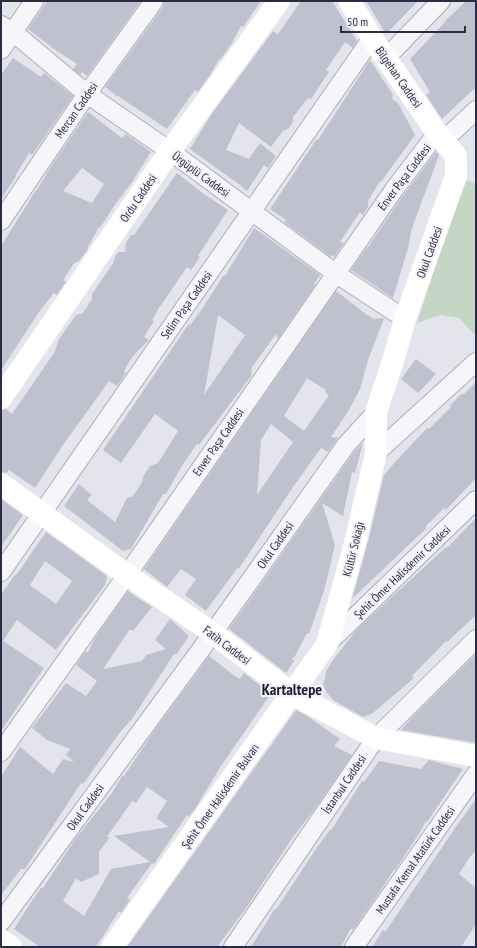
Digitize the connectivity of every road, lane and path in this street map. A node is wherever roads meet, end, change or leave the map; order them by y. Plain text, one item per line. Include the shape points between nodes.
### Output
1 (34, 1) edge
2 (154, 1) edge
3 (279, 1) edge
4 (349, 1) edge
5 (441, 1) edge
6 (7, 28) edge
7 (372, 38) junction
8 (1, 50) edge
9 (386, 58) junction
10 (87, 94) junction
11 (476, 110) edge
12 (441, 137) junction
13 (170, 151) junction
14 (252, 211) junction
15 (1, 221) edge
16 (335, 272) junction
17 (405, 319) junction
18 (476, 362) edge
19 (1, 398) edge
20 (376, 412) junction
21 (376, 453) junction
22 (1, 484) edge
23 (476, 500) edge
24 (41, 514) junction
25 (1, 572) edge
26 (126, 575) junction
27 (213, 633) junction
28 (476, 639) edge
29 (327, 644) junction
30 (292, 694) junction
31 (376, 738) junction
32 (1, 752) edge
33 (476, 756) edge
34 (476, 774) edge
35 (1, 922) edge
36 (1, 940) edge
37 (11, 947) edge
38 (112, 947) edge
39 (233, 947) edge
40 (354, 947) edge

1 - 6 street
2 - 10 street, Mercan Caddesi
3 - 13 street, Ordu Caddesi
4 - 7 street, Bilgehan Caddesi
5 - 9 street
6 - 8 street
6 - 10 street, Ürgüplü Caddesi
7 - 9 street, Bilgehan Caddesi
7 - 14 street, Selim Paşa Caddesi
9 - 12 street, Bilgehan Caddesi
10 - 13 street, Ürgüplü Caddesi
10 - 15 street, Mercan Caddesi
11 - 12 street, Enver Paşa Caddesi
12 - 16 street, Enver Paşa Caddesi via 393,191
12 - 17 street, Okul Caddesi via 456,156 456,176
13 - 14 street, Ürgüplü Caddesi
13 - 19 street, Ordu Caddesi
14 - 16 street, Ürgüplü Caddesi
14 - 24 street, Selim Paşa Caddesi
16 - 17 street, Ürgüplü Caddesi
16 - 26 street, Enver Paşa Caddesi
17 - 20 street, Okul Caddesi
18 - 21 street
20 - 21 street, Kültür Sokağı
20 - 27 street, Okul Caddesi via 346,445
21 - 29 street, Kültür Sokağı via 355,543
22 - 24 street, Fatih Caddesi
23 - 29 street, Şehit Ömer Halisdemir Caddesi
24 - 25 street, Selim Paşa Caddesi
24 - 26 street, Fatih Caddesi
26 - 27 street, Fatih Caddesi
26 - 32 street, Enver Paşa Caddesi
27 - 30 street, Fatih Caddesi
27 - 35 street, Okul Caddesi
28 - 31 street, İstanbul Caddesi
29 - 30 street, Şehit Ömer Halisdemir Bulvarı
30 - 31 street, Fatih Caddesi
30 - 38 street, Şehit Ömer Halisdemir Bulvarı
31 - 33 street, Fatih Caddesi
31 - 39 street, İstanbul Caddesi
34 - 40 street, Mustafa Kemal Atatürk Caddesi
36 - 37 street

